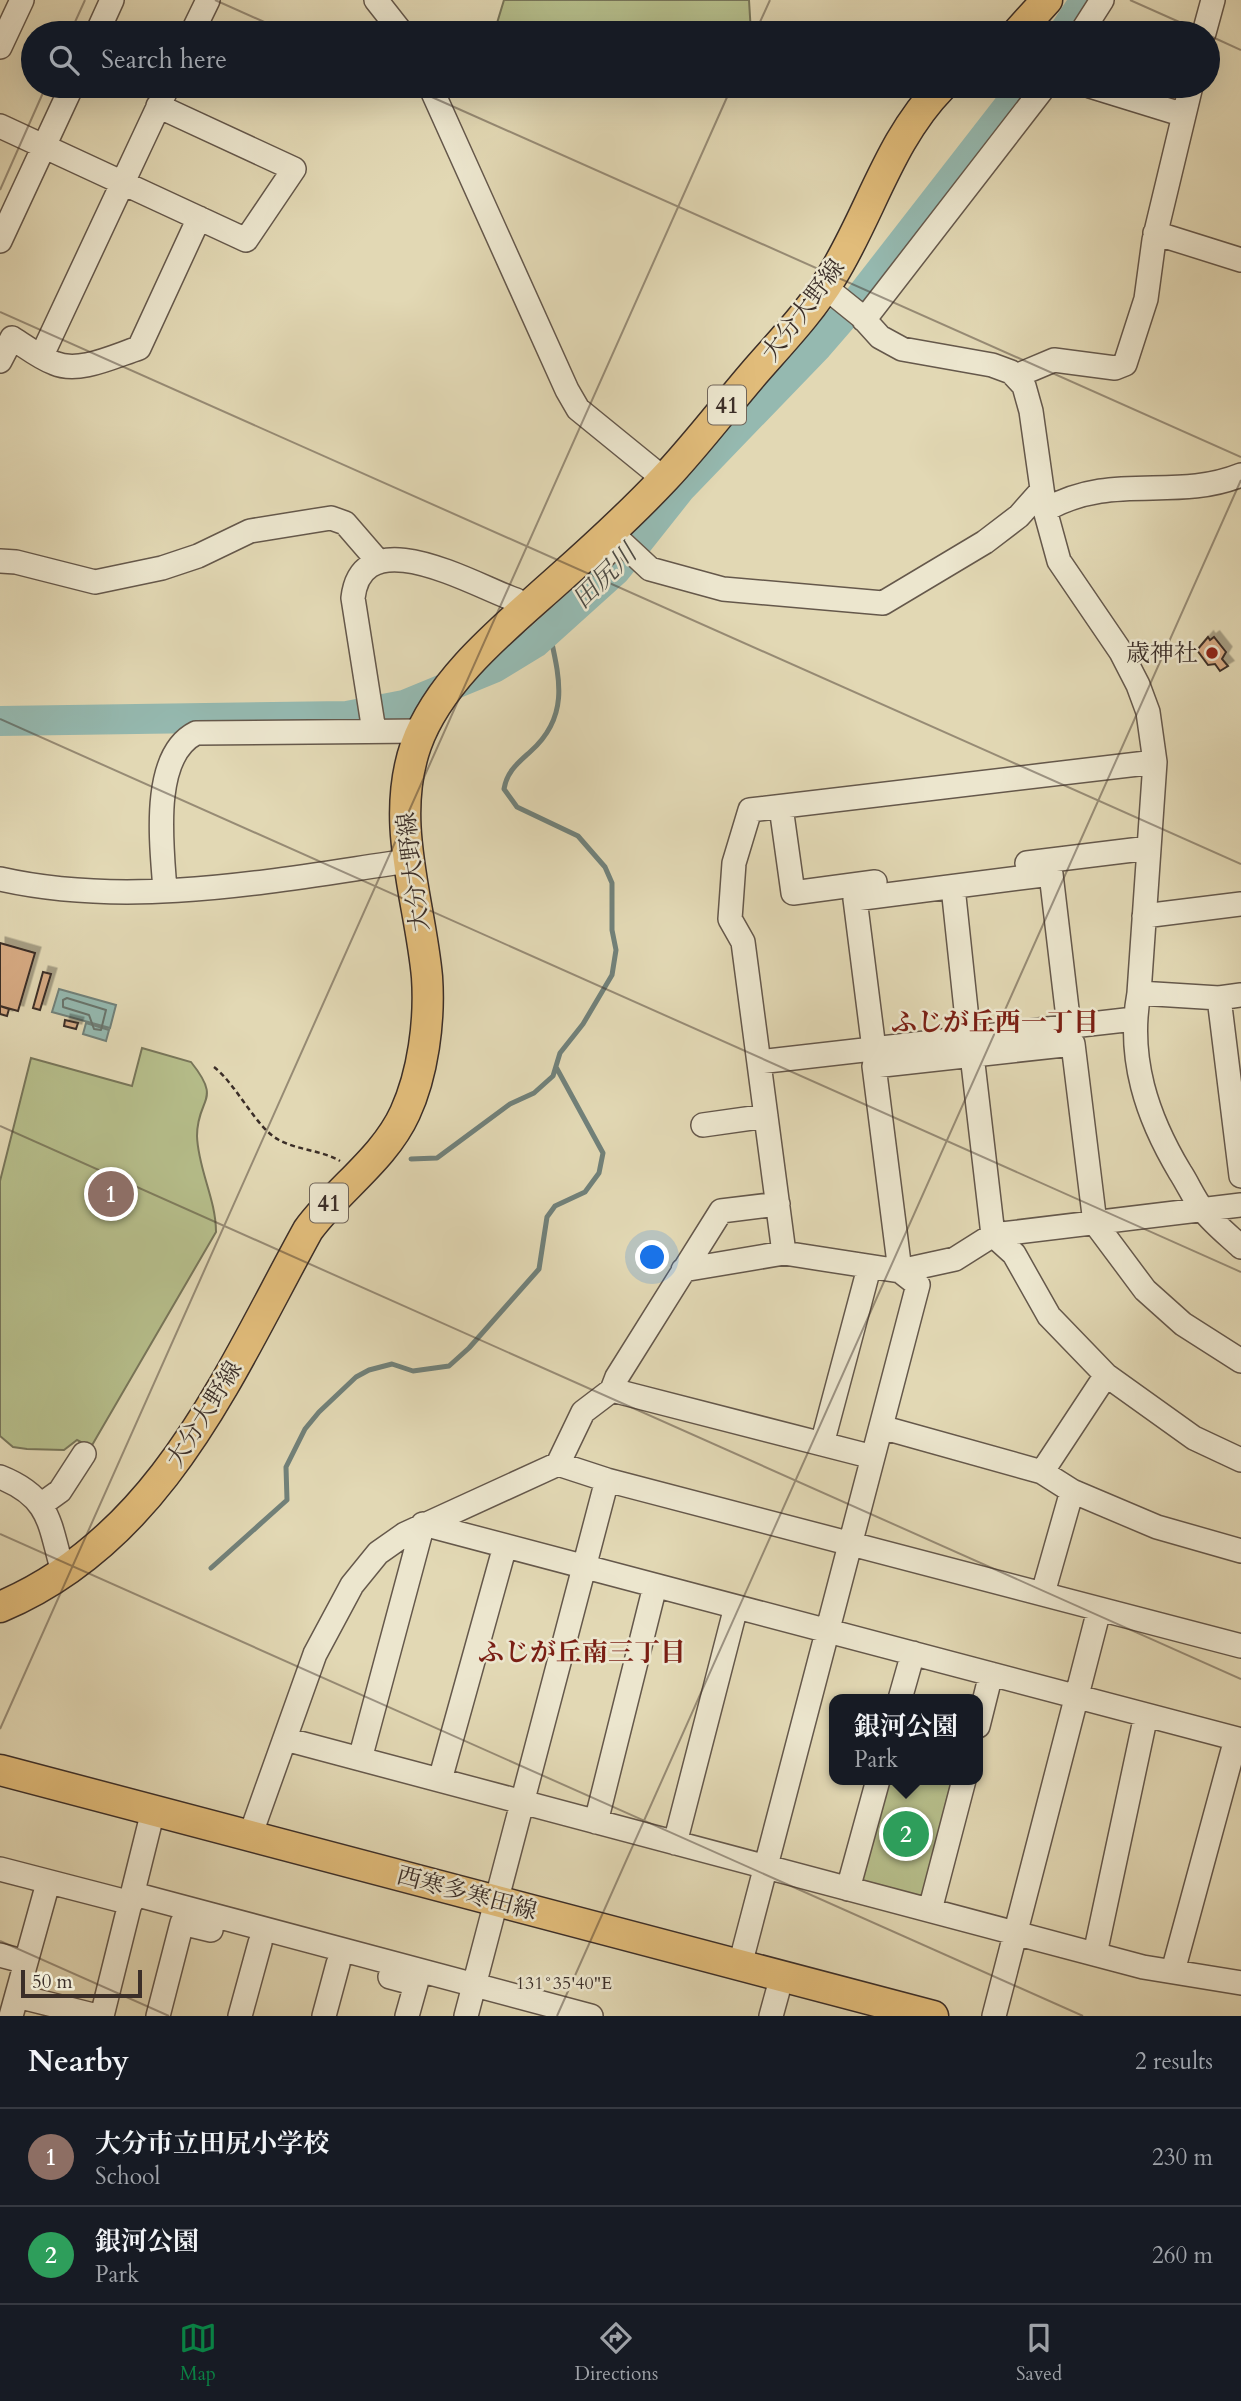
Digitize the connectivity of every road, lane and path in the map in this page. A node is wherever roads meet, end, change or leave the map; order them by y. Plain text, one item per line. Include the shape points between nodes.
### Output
1 (22, 0) edge
2 (112, 0) edge
3 (208, 0) edge
4 (376, 0) edge
5 (1047, 0) edge
6 (1102, 0) edge
7 (1213, 0) edge
8 (102, 21) edge
9 (198, 21) edge
10 (393, 21) edge
11 (1028, 21) edge
12 (1089, 21) edge
13 (1207, 21) edge
14 (0, 47) edge
15 (66, 98) edge
16 (162, 98) edge
17 (167, 98) edge
18 (435, 98) edge
19 (932, 98) edge
20 (1036, 98) edge
21 (1128, 98) edge
22 (1188, 98) edge
23 (1184, 116) junction
24 (0, 126) edge
25 (44, 146) junction
26 (122, 183) junction
27 (199, 218) junction
28 (1155, 233) junction
29 (0, 241) edge
30 (1241, 260) edge
31 (833, 293) junction
32 (862, 318) junction
33 (42, 355) junction
34 (0, 361) edge
35 (1016, 376) junction
36 (1241, 475) edge
37 (664, 479) junction
38 (1044, 500) junction
39 (0, 561) edge
40 (377, 561) junction
41 (562, 577) junction
42 (526, 608) junction
43 (428, 721) junction
44 (374, 731) junction
45 (1155, 762) junction
46 (781, 807) junction
47 (1149, 848) junction
48 (408, 862) junction
49 (0, 879) edge
50 (953, 887) junction
51 (165, 890) junction
52 (1241, 904) edge
53 (1144, 916) junction
54 (1139, 993) junction
55 (1230, 997) edge
56 (1134, 1019) junction
57 (1069, 1026) junction
58 (971, 1046) junction
59 (874, 1049) junction
60 (759, 1062) junction
61 (214, 1067) dead end
62 (766, 1116) junction
63 (703, 1125) dead end
64 (349, 1167) dead end
65 (1241, 1176) edge
66 (778, 1204) junction
67 (1241, 1205) edge
68 (1202, 1209) junction
69 (1095, 1223) junction
70 (993, 1235) junction
71 (1241, 1247) edge
72 (784, 1253) junction
73 (869, 1268) junction
74 (683, 1270) junction
75 (900, 1271) junction
76 (1241, 1361) edge
77 (1106, 1376) junction
78 (612, 1390) junction
79 (881, 1427) junction
80 (822, 1444) junction
81 (84, 1454) dead end
82 (873, 1457) junction
83 (1241, 1460) edge
84 (558, 1464) junction
85 (1042, 1472) junction
86 (0, 1477) edge
87 (607, 1480) junction
88 (1072, 1492) junction
89 (42, 1504) junction
90 (423, 1524) junction
91 (850, 1545) junction
92 (505, 1546) junction
93 (1241, 1551) edge
94 (584, 1567) junction
95 (64, 1574) junction
96 (656, 1586) junction
97 (1043, 1593) junction
98 (736, 1606) junction
99 (0, 1607) edge
100 (1099, 1609) junction
101 (827, 1631) junction
102 (1241, 1646) edge
103 (913, 1653) junction
104 (991, 1674) junction
105 (901, 1694) edge
106 (1076, 1697) junction
107 (983, 1706) edge
108 (1146, 1715) junction
109 (285, 1739) junction
110 (1238, 1739) edge
111 (360, 1759) junction
112 (0, 1770) edge
113 (440, 1780) junction
114 (877, 1785) edge
115 (957, 1785) edge
116 (523, 1802) junction
117 (153, 1811) junction
118 (596, 1822) junction
119 (250, 1836) junction
120 (675, 1843) junction
121 (765, 1867) junction
122 (0, 1870) edge
123 (48, 1883) junction
124 (848, 1889) junction
125 (132, 1899) junction
126 (496, 1901) junction
127 (930, 1910) junction
128 (1015, 1933) junction
129 (260, 1943) junction
130 (1095, 1954) junction
131 (0, 1955) edge
132 (26, 1962) junction
133 (338, 1964) junction
134 (740, 1965) junction
135 (1173, 1971) junction
136 (782, 1976) junction
137 (1241, 1983) edge
138 (474, 1986) junction
139 (14, 2006) edge
140 (901, 2012) edge
141 (99, 2016) edge
142 (158, 2016) edge
143 (240, 2016) edge
144 (324, 2016) edge
145 (407, 2016) edge
146 (466, 2016) edge
147 (516, 2016) edge
148 (533, 2016) edge
149 (591, 2016) edge
150 (771, 2016) edge
151 (933, 2016) edge
152 (994, 2016) edge

1 - 14 street
2 - 8 street
3 - 9 street
4 - 10 street
5 - 11 main road
6 - 12 street
7 - 13 street
15 - 25 street
16 - 26 street
17 - 27 street via 294,169 246,240
18 - 37 street via 578,409
19 - 31 main road, 大分大野線 / 41 via 890,158
20 - 32 street
21 - 23 street
22 - 23 street
23 - 28 street
24 - 25 street
25 - 26 street
25 - 29 street
26 - 27 street
26 - 33 street
27 - 33 street via 139,348 66,367
28 - 30 street
28 - 35 street via 1146,299 1125,364 1115,368 1054,360
31 - 32 street
31 - 37 main road, 大分大野線 / 41
32 - 35 street via 896,347 981,362
33 - 34 street via 12,338
35 - 38 street via 1028,398
36 - 38 street via 1199,486 1092,491
37 - 41 main road, 大分大野線 / 41
38 - 41 street via 985,542 883,603 723,589 646,566 620,541 574,580
38 - 45 street via 1059,561 1138,685 1148,712
39 - 40 street via 94,582 162,568 250,531 331,518 345,523
40 - 42 street via 429,564
40 - 44 street via 355,582 353,598
41 - 42 main road, 大分大野線 / 41
42 - 43 main road, 大分大野線 / 41 via 455,682
43 - 44 street
43 - 48 main road, 大分大野線 / 41 via 407,775
44 - 51 street via 196,733 183,740 171,760 164,788 160,829
45 - 46 street
45 - 47 street
46 - 47 street via 793,893
46 - 60 street via 750,810 734,863 730,919 743,942
47 - 53 street
48 - 51 street
48 - 95 main road, 大分大野線 / 41 via 427,1006 415,1086 404,1115 385,1146 308,1230 216,1404 179,1457 130,1512
49 - 51 street via 79,890
50 - 57 street via 1051,874
50 - 58 street
50 - 59 street via 855,899
52 - 53 street
53 - 54 street
54 - 55 street
54 - 56 street
55 - 65 street
56 - 57 street
56 - 68 street via 1136,1060 1152,1119
57 - 58 street
58 - 59 street
58 - 69 street via 1073,1044
58 - 70 street
58 - 75 street via 874,1066
59 - 60 street
60 - 62 street
61 - 64 path via 278,1140 324,1153
62 - 63 street
62 - 66 street
66 - 72 street
66 - 74 street via 721,1210
67 - 68 street
68 - 69 street
68 - 71 street
69 - 70 street
69 - 76 street via 1145,1290 1183,1324
70 - 75 street via 955,1259
70 - 77 street via 1014,1254 1049,1316
72 - 73 street
72 - 74 street
73 - 75 street
73 - 80 street
74 - 78 street
75 - 79 street via 918,1285
77 - 83 street via 1194,1438
77 - 85 street
78 - 80 street
78 - 84 street via 583,1412
79 - 82 street
79 - 85 street
80 - 82 street
81 - 89 street via 60,1491
82 - 91 street
84 - 87 street
84 - 90 street
85 - 88 street
86 - 89 street
87 - 91 street
87 - 94 street
88 - 93 street via 1157,1527
88 - 97 street
89 - 95 street
90 - 92 street
90 - 109 street via 378,1553 352,1585 315,1654
90 - 111 street
91 - 97 street
91 - 101 street
92 - 94 street
92 - 113 street
94 - 96 street
94 - 116 street
95 - 99 main road, 大分大野線 / 41
96 - 98 street
96 - 118 street
97 - 100 street
98 - 101 street
98 - 120 street
100 - 102 street
100 - 106 street
101 - 103 street
101 - 121 street
103 - 104 street
103 - 105 street
104 - 106 street
104 - 107 street
106 - 108 street
106 - 128 street
108 - 110 street
108 - 130 street
109 - 111 street
109 - 119 street
110 - 135 street
111 - 113 street
112 - 117 main road, 西寒多寒田線
113 - 116 street
114 - 124 street
115 - 127 street
116 - 118 street
116 - 126 street
117 - 119 main road, 西寒多寒田線
117 - 125 street
118 - 120 street
119 - 126 main road, 西寒多寒田線
120 - 121 street
121 - 124 street
121 - 134 street
122 - 123 street
123 - 125 street
123 - 132 street
124 - 127 street
125 - 138 street
125 - 141 street
126 - 134 main road, 西寒多寒田線
126 - 138 street
127 - 128 street
128 - 130 street
128 - 152 street
129 - 133 street
129 - 142 street via 182,1923
129 - 143 street
130 - 135 street
131 - 132 street
132 - 139 street
133 - 144 street
133 - 145 street via 416,1984
134 - 136 main road, 西寒多寒田線
135 - 137 street
136 - 140 main road, 西寒多寒田線
136 - 150 street
138 - 146 street
138 - 149 street
139 - 141 street
140 - 151 main road, 西寒多寒田線
147 - 148 street via 517,2012

